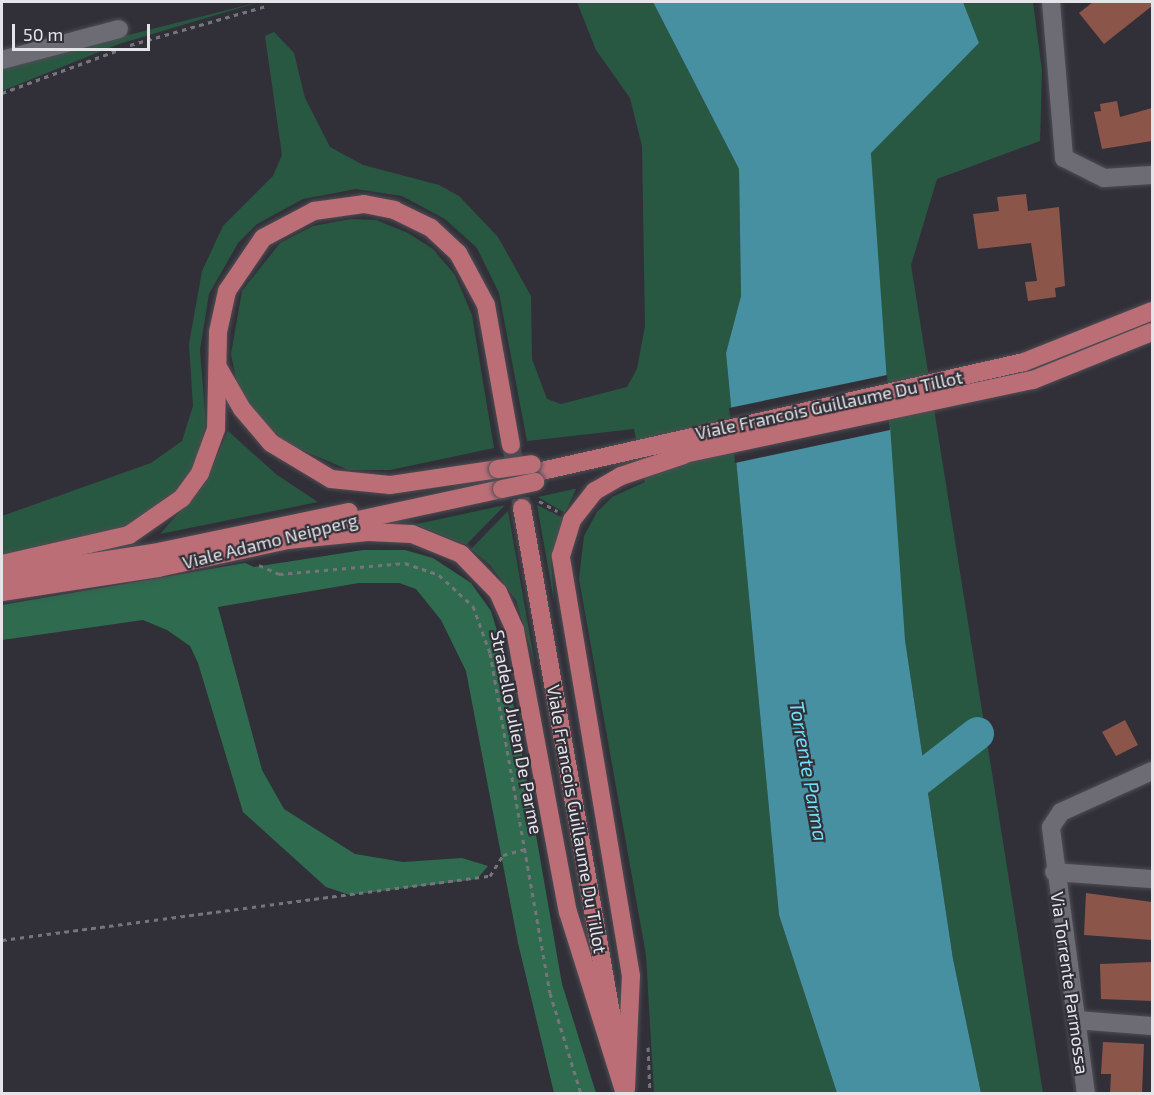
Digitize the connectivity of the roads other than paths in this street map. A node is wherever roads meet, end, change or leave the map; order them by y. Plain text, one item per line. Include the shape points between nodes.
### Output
1 (1050, 2) edge
2 (119, 29) dead end
3 (2, 60) edge
4 (1152, 175) edge
5 (1152, 311) edge
6 (1152, 332) edge
7 (219, 369) junction
8 (511, 445) tunnel mouth
9 (640, 458) junction
10 (533, 473) junction
11 (500, 479) junction
12 (522, 508) tunnel mouth
13 (288, 540) junction
14 (2, 564) edge
15 (2, 576) edge
16 (2, 592) edge
17 (1152, 771) edge
18 (1054, 872) junction
19 (1152, 879) edge
20 (1076, 1020) junction
21 (1152, 1026) edge
22 (625, 1094) edge
23 (1086, 1094) edge

1 - 4 street via 1064,158 1104,178
2 - 3 street
5 - 9 main road, Viale Francois Guillaume Du Tillot via 1055,353
6 - 9 main road, Viale Francois Guillaume Du Tillot via 1064,371 684,455
7 - 8 main road via 223,305 257,244 286,222 314,211 378,206 431,228 476,280 490,320
7 - 11 main road via 265,437 293,461 325,477 375,485
7 - 14 main road via 212,445 192,486 171,509 129,535
9 - 10 main road, Viale Francois Guillaume Du Tillot
9 - 10 main road, Viale Francois Guillaume Du Tillot
9 - 22 main road via 587,499 572,520 561,556 631,976
10 - 11 main road, Viale Francois Guillaume Du Tillot, bridge
11 - 13 main road, Viale Adamo Neipperg
11 - 15 main road, Viale Adamo Neipperg via 153,553
12 - 22 main road, Viale Francois Guillaume Du Tillot
13 - 16 main road, Viale Adamo Neipperg
13 - 22 main road via 368,532 412,534 461,554 498,592 515,630 571,926
17 - 18 street, Via Torrente Parmossa via 1061,812 1051,827
18 - 19 street
18 - 20 street, Via Torrente Parmossa
20 - 21 street
20 - 23 street, Via Torrente Parmossa

